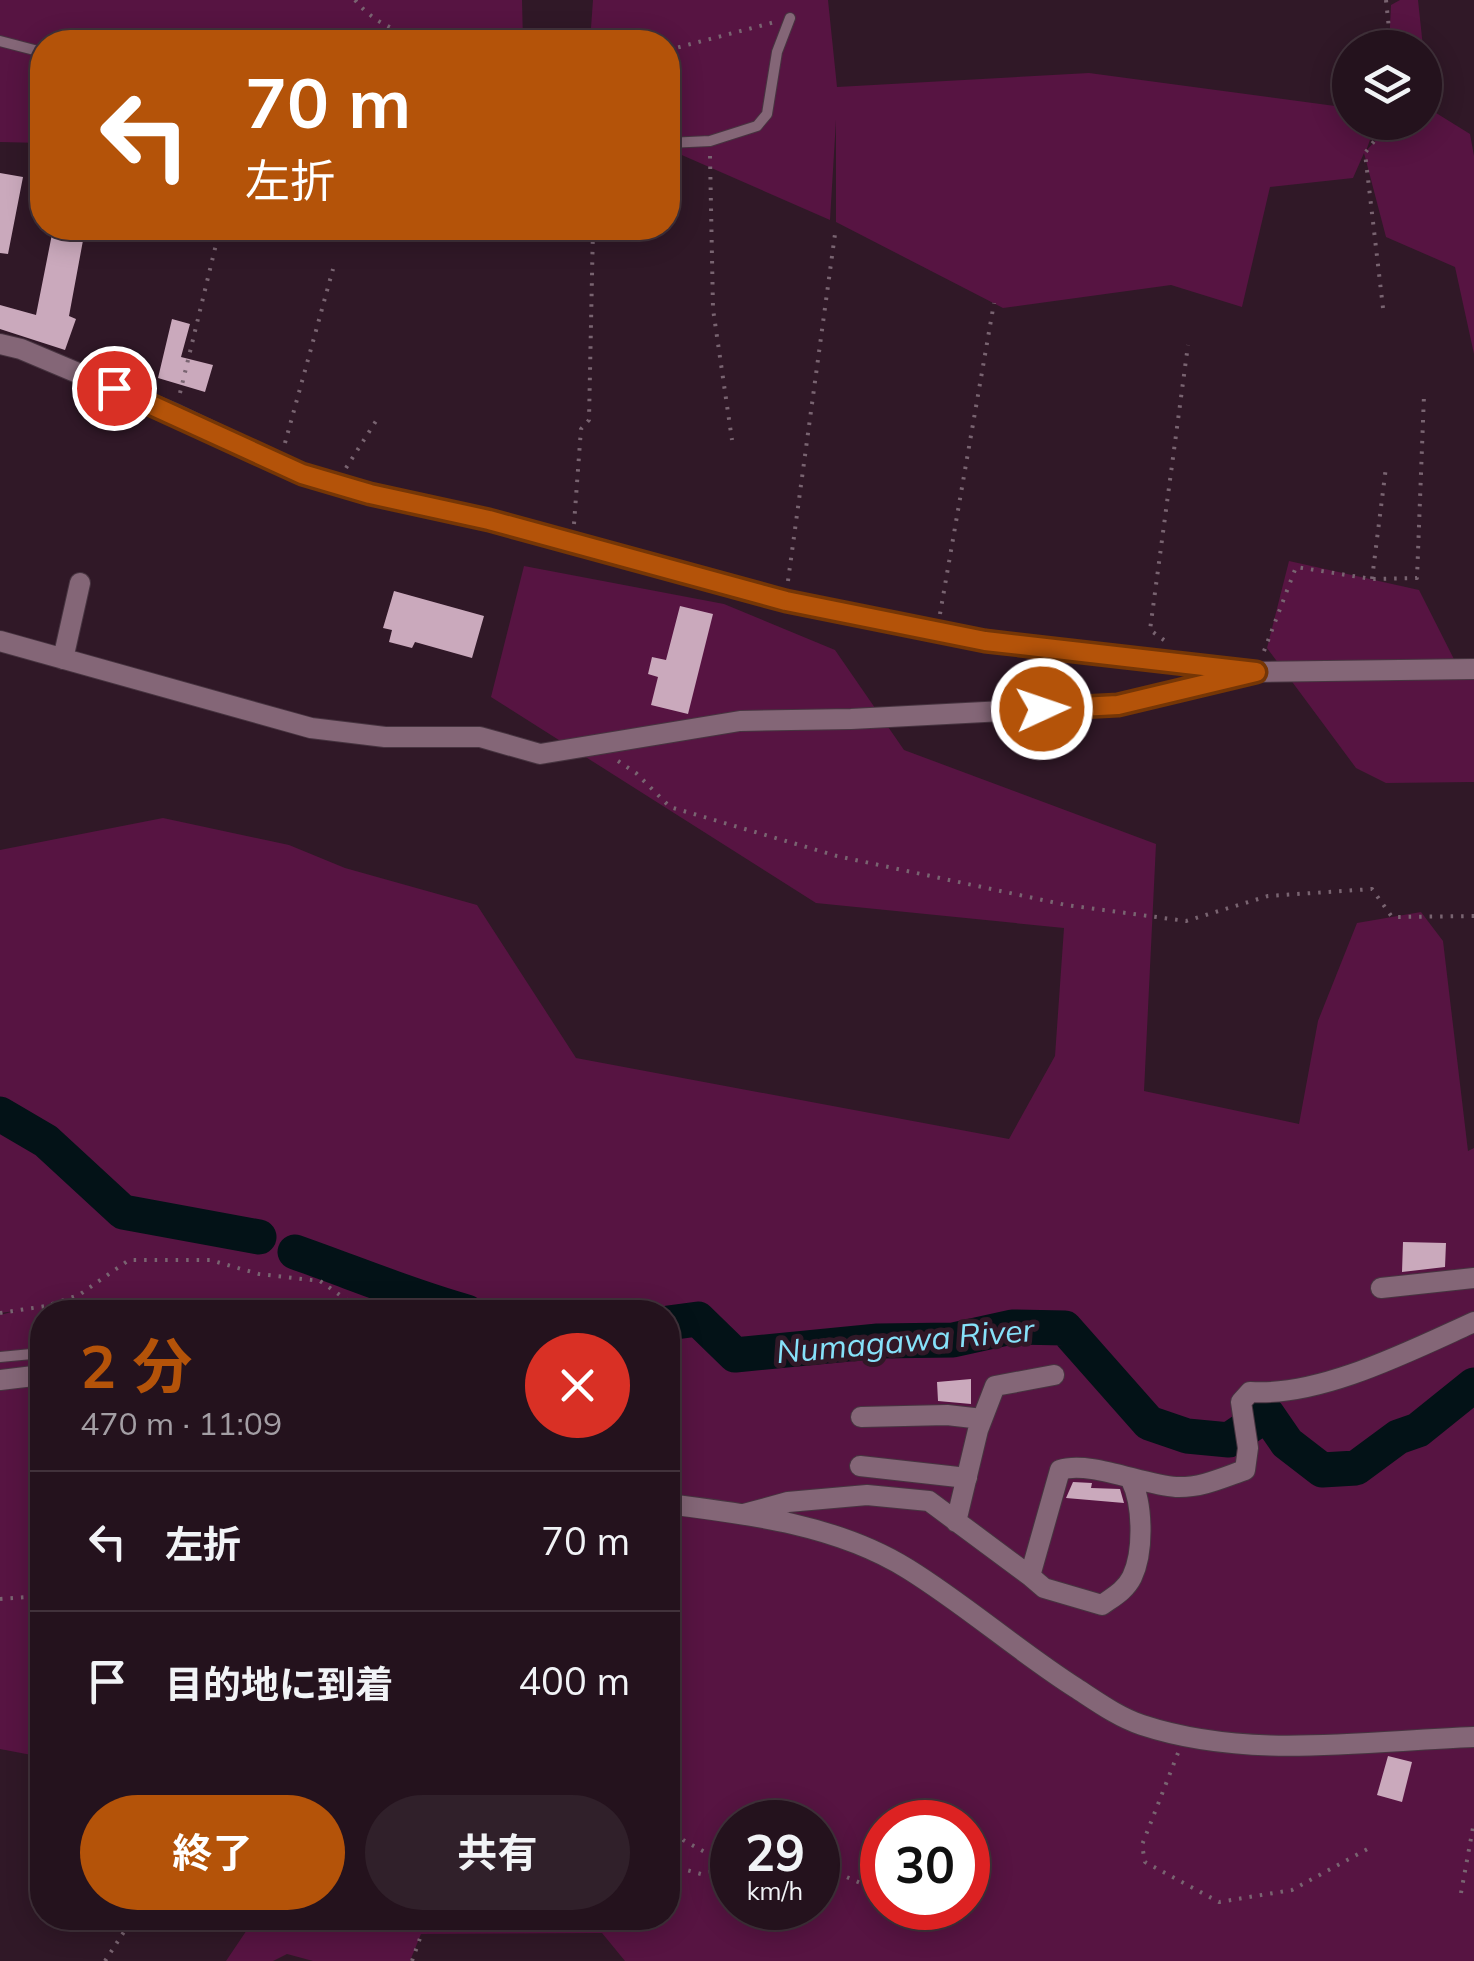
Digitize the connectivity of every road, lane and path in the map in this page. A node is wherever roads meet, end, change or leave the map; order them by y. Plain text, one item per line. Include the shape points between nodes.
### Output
1 (354, 0) edge
2 (1386, 0) edge
3 (790, 18) joint
4 (396, 30) edge
5 (1389, 30) edge
6 (0, 41) edge
7 (680, 47) edge
8 (30, 49) edge
9 (1374, 140) edge
10 (710, 141) junction
11 (680, 142) edge
12 (836, 234) dead end
13 (217, 240) edge
14 (592, 240) edge
15 (333, 269) dead end
16 (994, 303) dead end
17 (1383, 308) dead end
18 (0, 344) edge
19 (1188, 345) dead end
20 (1424, 395) dead end
21 (175, 414) junction
22 (376, 421) dead end
23 (732, 440) dead end
24 (279, 464) junction
25 (1386, 467) dead end
26 (335, 484) junction
27 (573, 543) junction
28 (1372, 579) junction
29 (80, 583) dead end
30 (786, 601) junction
31 (938, 632) junction
32 (1165, 640) dead end
33 (0, 641) edge
34 (63, 659) junction
35 (1474, 669) edge
36 (1256, 672) junction
37 (592, 745) junction
38 (1474, 916) edge
39 (1474, 1278) edge
40 (1382, 1288) dead end
41 (64, 1300) edge
42 (346, 1300) edge
43 (30, 1308) edge
44 (0, 1312) edge
45 (1474, 1322) edge
46 (30, 1354) edge
47 (0, 1358) edge
48 (30, 1376) edge
49 (1054, 1376) dead end
50 (0, 1380) edge
51 (862, 1417) dead end
52 (982, 1419) junction
53 (860, 1466) dead end
54 (966, 1478) junction
55 (1131, 1480) junction
56 (680, 1506) edge
57 (744, 1514) junction
58 (956, 1522) junction
59 (1030, 1576) junction
60 (30, 1597) edge
61 (0, 1599) edge
62 (1185, 1737) junction
63 (1474, 1737) edge
64 (1474, 1822) edge
65 (680, 1834) edge
66 (1371, 1847) dead end
67 (710, 1855) edge
68 (680, 1868) edge
69 (710, 1872) edge
70 (1461, 1893) dead end
71 (124, 1930) edge
72 (422, 1930) edge
73 (105, 1961) edge
74 (412, 1961) edge

1 - 4 path
2 - 5 path
3 - 7 path
3 - 10 lane via 767,114 757,126
6 - 8 lane
9 - 17 path via 1364,152
10 - 11 lane
10 - 23 path via 713,309
12 - 30 path
13 - 21 path
14 - 27 path via 589,420 581,429
15 - 24 path
16 - 31 path
18 - 21 street
19 - 32 path via 1150,630
20 - 28 path via 1417,578
21 - 24 street
22 - 26 path
24 - 26 street
25 - 28 path
26 - 27 street
27 - 30 street
28 - 36 path via 1296,567
29 - 34 street
30 - 31 street
31 - 36 street
33 - 34 street
34 - 37 street via 312,728 386,737 480,737 540,754
35 - 36 street
36 - 37 street via 1118,705 740,720
37 - 38 path via 636,772 670,807 837,856 1066,905 1186,922 1268,896 1372,889 1392,916
39 - 40 street
41 - 42 path via 129,1260 210,1260 320,1282
43 - 44 path
45 - 55 street via 1311,1386 1250,1392 1242,1402 1245,1470 1193,1486
46 - 47 lane
48 - 50 street
49 - 52 street via 994,1386
51 - 52 street
52 - 54 street
53 - 54 street
54 - 58 street
55 - 59 street via 1085,1468 1060,1470
55 - 59 street via 1138,1494 1137,1560 1122,1591 1102,1604 1044,1588
56 - 57 street
57 - 58 street via 788,1502 867,1495 928,1501
57 - 62 street via 847,1540 906,1568 1104,1706
58 - 59 street
60 - 61 path
62 - 63 street via 1358,1745
62 - 66 path via 1142,1846 1145,1862 1180,1884 1219,1902 1292,1890
64 - 70 path
65 - 67 path
68 - 69 path
71 - 73 path
72 - 74 path

